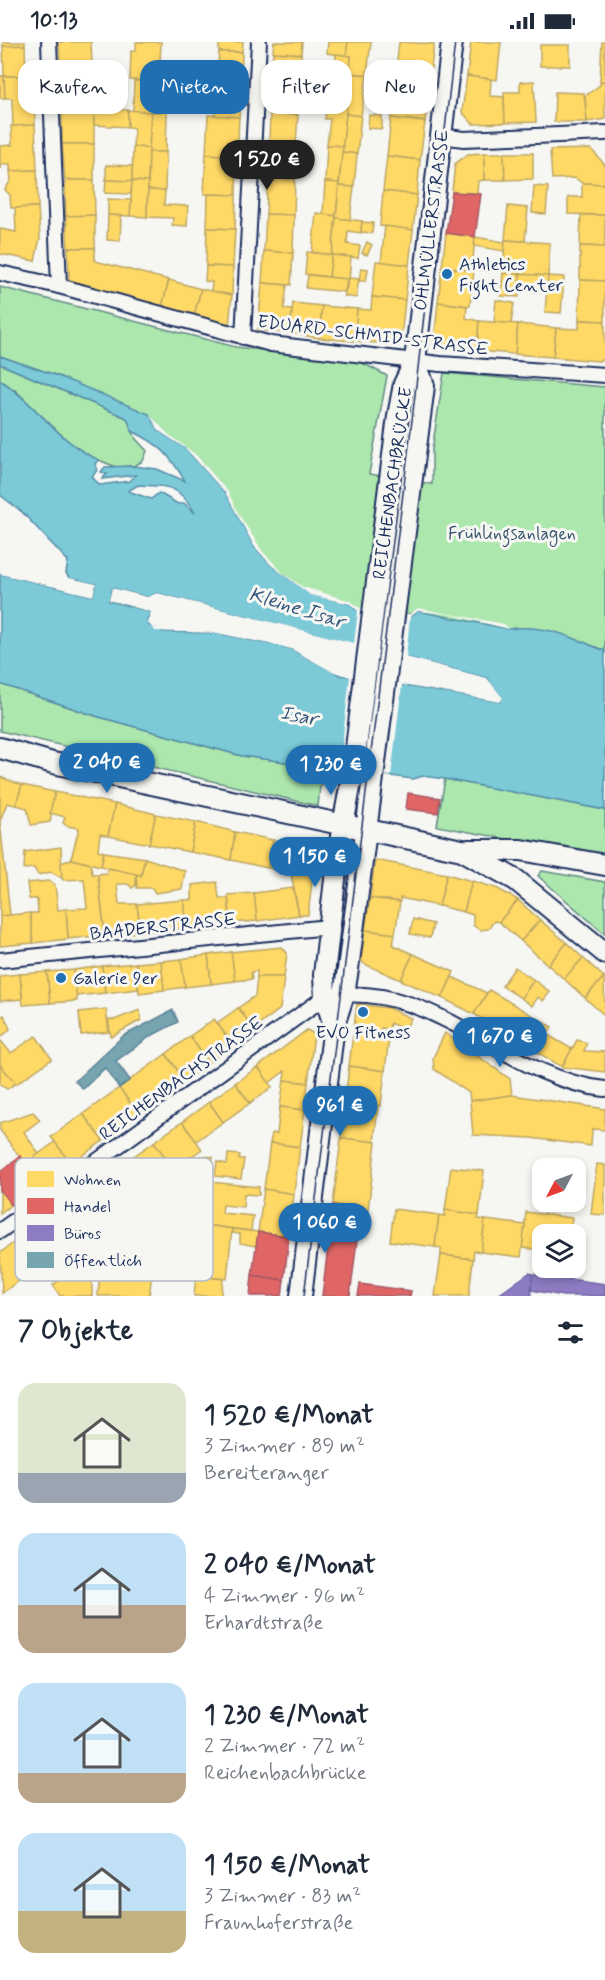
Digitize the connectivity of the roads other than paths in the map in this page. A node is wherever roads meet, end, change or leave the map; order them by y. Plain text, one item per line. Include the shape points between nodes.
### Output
1 (49, 42) edge
2 (259, 42) edge
3 (452, 42) edge
4 (605, 133) edge
5 (440, 136) junction
6 (0, 273) edge
7 (58, 286) junction
8 (243, 337) junction
9 (415, 362) junction
10 (605, 375) edge
11 (0, 748) edge
12 (355, 829) junction
13 (462, 850) junction
14 (605, 865) edge
15 (329, 927) junction
16 (605, 953) edge
17 (0, 960) edge
18 (334, 996) junction
19 (605, 1089) edge
20 (104, 1158) edge
21 (15, 1220) edge
22 (0, 1231) edge
23 (301, 1296) edge

1 - 7 street
2 - 8 street
3 - 5 main road, OHLMÜLLERSTRASSE
4 - 5 street via 464,139
5 - 9 main road, OHLMÜLLERSTRASSE
6 - 7 street, EDUARD-SCHMID-STRASSE
7 - 8 street, EDUARD-SCHMID-STRASSE
8 - 9 street, EDUARD-SCHMID-STRASSE via 270,344
9 - 10 street, EDUARD-SCHMID-STRASSE
9 - 12 main road, REICHENBACHBRÜCKE via 404,384 390,468 353,771
9 - 12 main road, REICHENBACHBRÜCKE via 424,386 414,471 375,774
11 - 12 main road
12 - 13 main road
12 - 15 main road
12 - 18 main road
13 - 14 main road via 521,850
13 - 16 main road via 516,880
15 - 17 street, BAADERSTRASSE
15 - 18 main road via 324,975
18 - 19 street via 374,995 408,1002 466,1029 528,1067
18 - 20 street, REICHENBACHSTRASSE
18 - 23 main road via 334,1025
21 - 22 street, REICHENBACHSTRASSE

